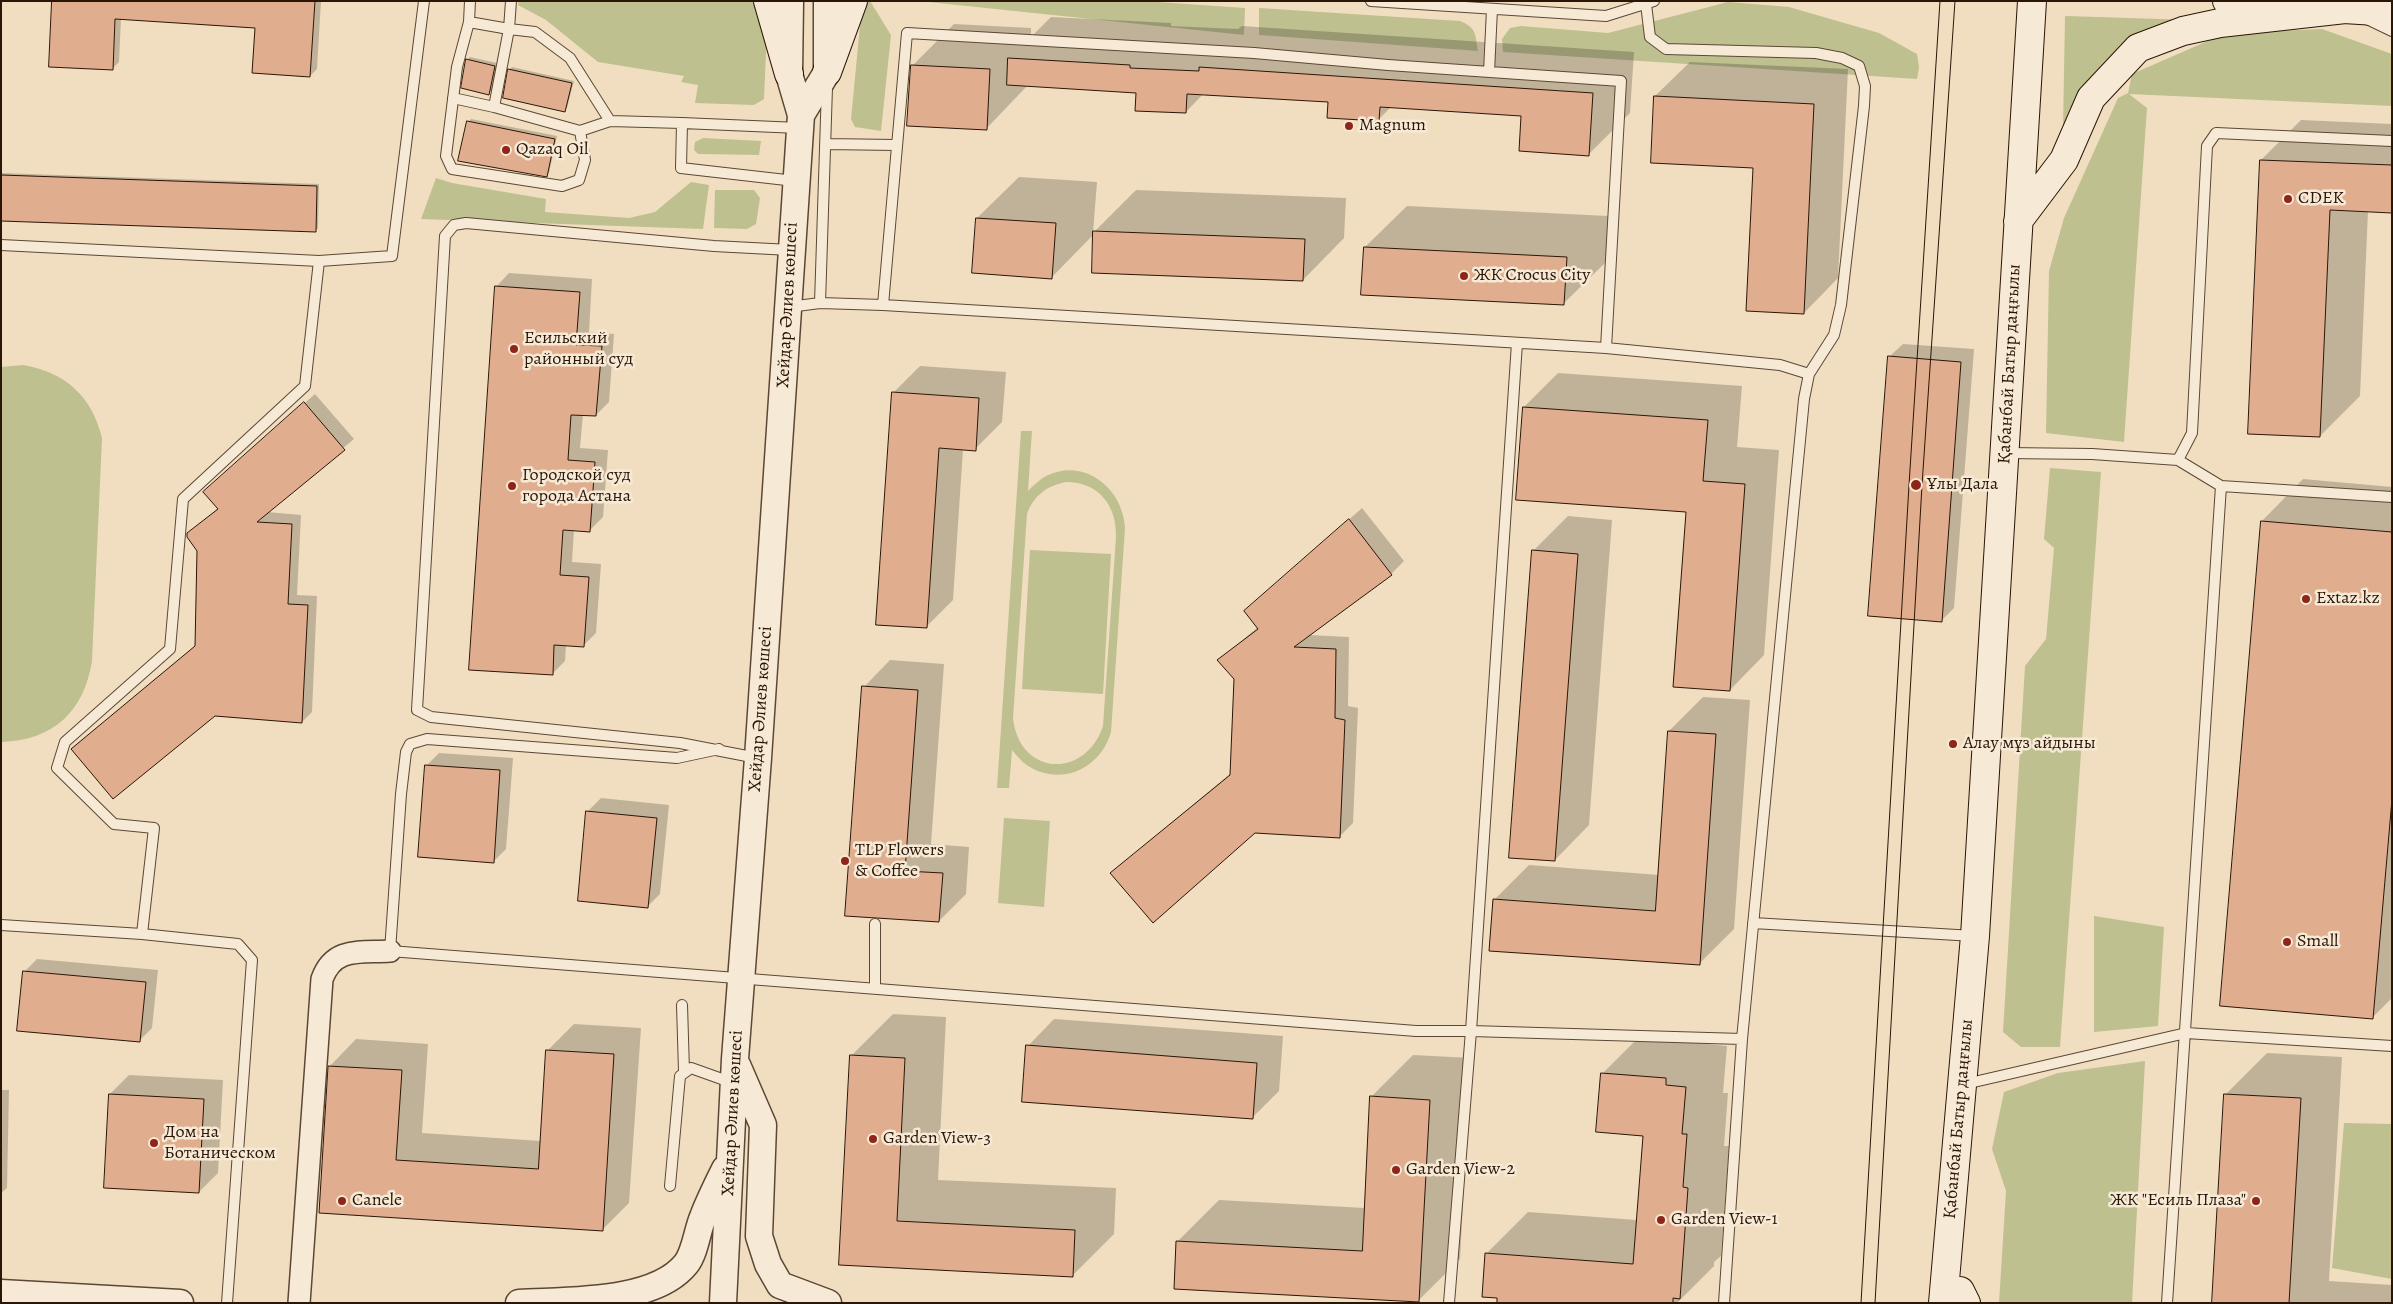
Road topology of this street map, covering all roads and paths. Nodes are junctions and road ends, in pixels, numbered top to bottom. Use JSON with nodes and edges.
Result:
{"nodes":[{"id":1,"x":424,"y":1,"type":"edge"},
{"id":2,"x":470,"y":1,"type":"edge"},
{"id":3,"x":511,"y":1,"type":"edge"},
{"id":4,"x":768,"y":1,"type":"edge"},
{"id":5,"x":790,"y":1,"type":"edge"},
{"id":6,"x":827,"y":1,"type":"edge"},
{"id":7,"x":853,"y":1,"type":"edge"},
{"id":8,"x":1371,"y":1,"type":"edge"},
{"id":9,"x":2032,"y":1,"type":"edge"},
{"id":10,"x":2227,"y":1,"type":"edge"},
{"id":11,"x":1650,"y":2,"type":"edge"},
{"id":12,"x":1492,"y":9,"type":"junction"},
{"id":13,"x":2345,"y":9,"type":"junction"},
{"id":14,"x":2392,"y":12,"type":"edge"},
{"id":15,"x":469,"y":22,"type":"junction"},
{"id":16,"x":509,"y":29,"type":"junction"},
{"id":17,"x":2392,"y":31,"type":"edge"},
{"id":18,"x":827,"y":72,"type":"junction"},
{"id":19,"x":1489,"y":72,"type":"junction"},
{"id":20,"x":790,"y":74,"type":"junction"},
{"id":21,"x":453,"y":98,"type":"junction"},
{"id":22,"x":494,"y":107,"type":"junction"},
{"id":23,"x":610,"y":121,"type":"junction"},
{"id":24,"x":800,"y":122,"type":"junction"},
{"id":25,"x":682,"y":123,"type":"junction"},
{"id":26,"x":580,"y":131,"type":"junction"},
{"id":27,"x":2392,"y":141,"type":"edge"},
{"id":28,"x":825,"y":144,"type":"junction"},
{"id":29,"x":896,"y":146,"type":"junction"},
{"id":30,"x":796,"y":181,"type":"junction"},
{"id":31,"x":2018,"y":221,"type":"junction"},
{"id":32,"x":1,"y":245,"type":"edge"},
{"id":33,"x":790,"y":250,"type":"junction"},
{"id":34,"x":319,"y":260,"type":"junction"},
{"id":35,"x":820,"y":303,"type":"junction"},
{"id":36,"x":883,"y":305,"type":"junction"},
{"id":37,"x":789,"y":307,"type":"junction"},
{"id":38,"x":1517,"y":343,"type":"junction"},
{"id":39,"x":1606,"y":348,"type":"junction"},
{"id":40,"x":1809,"y":374,"type":"junction"},
{"id":41,"x":2004,"y":454,"type":"junction"},
{"id":42,"x":2178,"y":460,"type":"junction"},
{"id":43,"x":2221,"y":486,"type":"junction"},
{"id":44,"x":2392,"y":497,"type":"edge"},
{"id":45,"x":719,"y":749,"type":"junction"},
{"id":46,"x":758,"y":758,"type":"junction"},
{"id":47,"x":875,"y":924,"type":"dead end"},
{"id":48,"x":1753,"y":924,"type":"junction"},
{"id":49,"x":1,"y":925,"type":"edge"},
{"id":50,"x":142,"y":934,"type":"junction"},
{"id":51,"x":1975,"y":936,"type":"junction"},
{"id":52,"x":390,"y":951,"type":"junction"},
{"id":53,"x":742,"y":979,"type":"junction"},
{"id":54,"x":875,"y":989,"type":"junction"},
{"id":55,"x":682,"y":1005,"type":"dead end"},
{"id":56,"x":1471,"y":1032,"type":"junction"},
{"id":57,"x":2186,"y":1033,"type":"junction"},
{"id":58,"x":1742,"y":1039,"type":"junction"},
{"id":59,"x":2392,"y":1046,"type":"edge"},
{"id":60,"x":684,"y":1071,"type":"junction"},
{"id":61,"x":734,"y":1071,"type":"junction"},
{"id":62,"x":1974,"y":1082,"type":"junction"},
{"id":63,"x":731,"y":1156,"type":"junction"},
{"id":64,"x":670,"y":1186,"type":"dead end"},
{"id":65,"x":1,"y":1292,"type":"edge"},
{"id":66,"x":39,"y":1299,"type":"edge"},
{"id":67,"x":1956,"y":1300,"type":"edge"},
{"id":68,"x":180,"y":1303,"type":"edge"},
{"id":69,"x":227,"y":1303,"type":"edge"},
{"id":70,"x":299,"y":1303,"type":"edge"},
{"id":71,"x":519,"y":1303,"type":"edge"},
{"id":72,"x":724,"y":1303,"type":"edge"},
{"id":73,"x":828,"y":1303,"type":"edge"},
{"id":74,"x":1449,"y":1303,"type":"edge"},
{"id":75,"x":1724,"y":1303,"type":"edge"},
{"id":76,"x":2167,"y":1303,"type":"edge"}],
"edges":[{"from":1,"to":34,"type":"lane"},
{"from":2,"to":15,"type":"lane"},
{"from":3,"to":16,"type":"lane"},
{"from":4,"to":20,"type":"main road"},
{"from":5,"to":20,"type":"street","name":"Хейдар Әлиев көшесі"},
{"from":6,"to":18,"type":"street"},
{"from":7,"to":18,"type":"main road"},
{"from":8,"to":12,"type":"lane"},
{"from":9,"to":31,"type":"main road","name":"Қабанбай Батыр даңғылы"},
{"from":10,"to":13,"type":"main road"},
{"from":11,"to":12,"type":"lane"},
{"from":11,"to":40,"type":"lane"},
{"from":12,"to":19,"type":"lane"},
{"from":13,"to":14,"type":"main road"},
{"from":13,"to":17,"type":"lane"},
{"from":13,"to":31,"type":"main road"},
{"from":15,"to":16,"type":"lane"},
{"from":15,"to":21,"type":"lane"},
{"from":16,"to":22,"type":"lane"},
{"from":16,"to":23,"type":"lane"},
{"from":18,"to":24,"type":"street","name":"Хейдар Әлиев көшесі"},
{"from":18,"to":28,"type":"lane"},
{"from":19,"to":29,"type":"lane"},
{"from":19,"to":39,"type":"lane"},
{"from":20,"to":24,"type":"street","name":"Хейдар Әлиев көшесі"},
{"from":21,"to":22,"type":"lane"},
{"from":21,"to":26,"type":"lane"},
{"from":22,"to":26,"type":"lane"},
{"from":23,"to":25,"type":"lane"},
{"from":23,"to":26,"type":"lane"},
{"from":24,"to":25,"type":"lane"},
{"from":24,"to":30,"type":"street","name":"Хейдар Әлиев көшесі"},
{"from":25,"to":30,"type":"lane"},
{"from":27,"to":42,"type":"lane"},
{"from":28,"to":29,"type":"lane"},
{"from":28,"to":35,"type":"lane"},
{"from":29,"to":36,"type":"lane"},
{"from":30,"to":33,"type":"street","name":"Хейдар Әлиев көшесі"},
{"from":31,"to":41,"type":"main road","name":"Қабанбай Батыр даңғылы"},
{"from":32,"to":34,"type":"lane"},
{"from":33,"to":37,"type":"street","name":"Хейдар Әлиев көшесі"},
{"from":33,"to":45,"type":"lane"},
{"from":34,"to":50,"type":"lane"},
{"from":35,"to":36,"type":"lane"},
{"from":35,"to":37,"type":"lane"},
{"from":36,"to":38,"type":"lane"},
{"from":37,"to":46,"type":"street","name":"Хейдар Әлиев көшесі"},
{"from":38,"to":39,"type":"lane"},
{"from":38,"to":56,"type":"lane"},
{"from":39,"to":40,"type":"lane"},
{"from":40,"to":48,"type":"lane"},
{"from":41,"to":42,"type":"lane"},
{"from":41,"to":51,"type":"main road","name":"Қабанбай Батыр даңғылы"},
{"from":42,"to":43,"type":"lane"},
{"from":43,"to":44,"type":"lane"},
{"from":43,"to":57,"type":"lane"},
{"from":45,"to":46,"type":"lane"},
{"from":45,"to":52,"type":"lane"},
{"from":46,"to":53,"type":"street","name":"Хейдар Әлиев көшесі"},
{"from":47,"to":54,"type":"lane"},
{"from":48,"to":51,"type":"lane"},
{"from":48,"to":58,"type":"lane"},
{"from":49,"to":50,"type":"lane"},
{"from":50,"to":69,"type":"lane"},
{"from":51,"to":62,"type":"main road","name":"Қабанбай Батыр даңғылы"},
{"from":51,"to":67,"type":"main road","name":"Қабанбай Батыр даңғылы"},
{"from":52,"to":53,"type":"lane"},
{"from":52,"to":70,"type":"street"},
{"from":53,"to":54,"type":"lane"},
{"from":53,"to":61,"type":"street","name":"Хейдар Әлиев көшесі"},
{"from":54,"to":56,"type":"lane"},
{"from":55,"to":60,"type":"lane"},
{"from":56,"to":58,"type":"lane"},
{"from":56,"to":74,"type":"lane"},
{"from":57,"to":59,"type":"lane"},
{"from":57,"to":62,"type":"lane"},
{"from":57,"to":76,"type":"lane"},
{"from":58,"to":75,"type":"lane"},
{"from":60,"to":61,"type":"lane"},
{"from":60,"to":64,"type":"lane"},
{"from":61,"to":63,"type":"street","name":"Хейдар Әлиев көшесі"},
{"from":61,"to":73,"type":"street"},
{"from":62,"to":67,"type":"main road","name":"Қабанбай Батыр даңғылы"},
{"from":63,"to":71,"type":"street"},
{"from":63,"to":72,"type":"street","name":"Хейдар Әлиев көшесі"},
{"from":65,"to":66,"type":"street"},
{"from":66,"to":68,"type":"street"}]}
